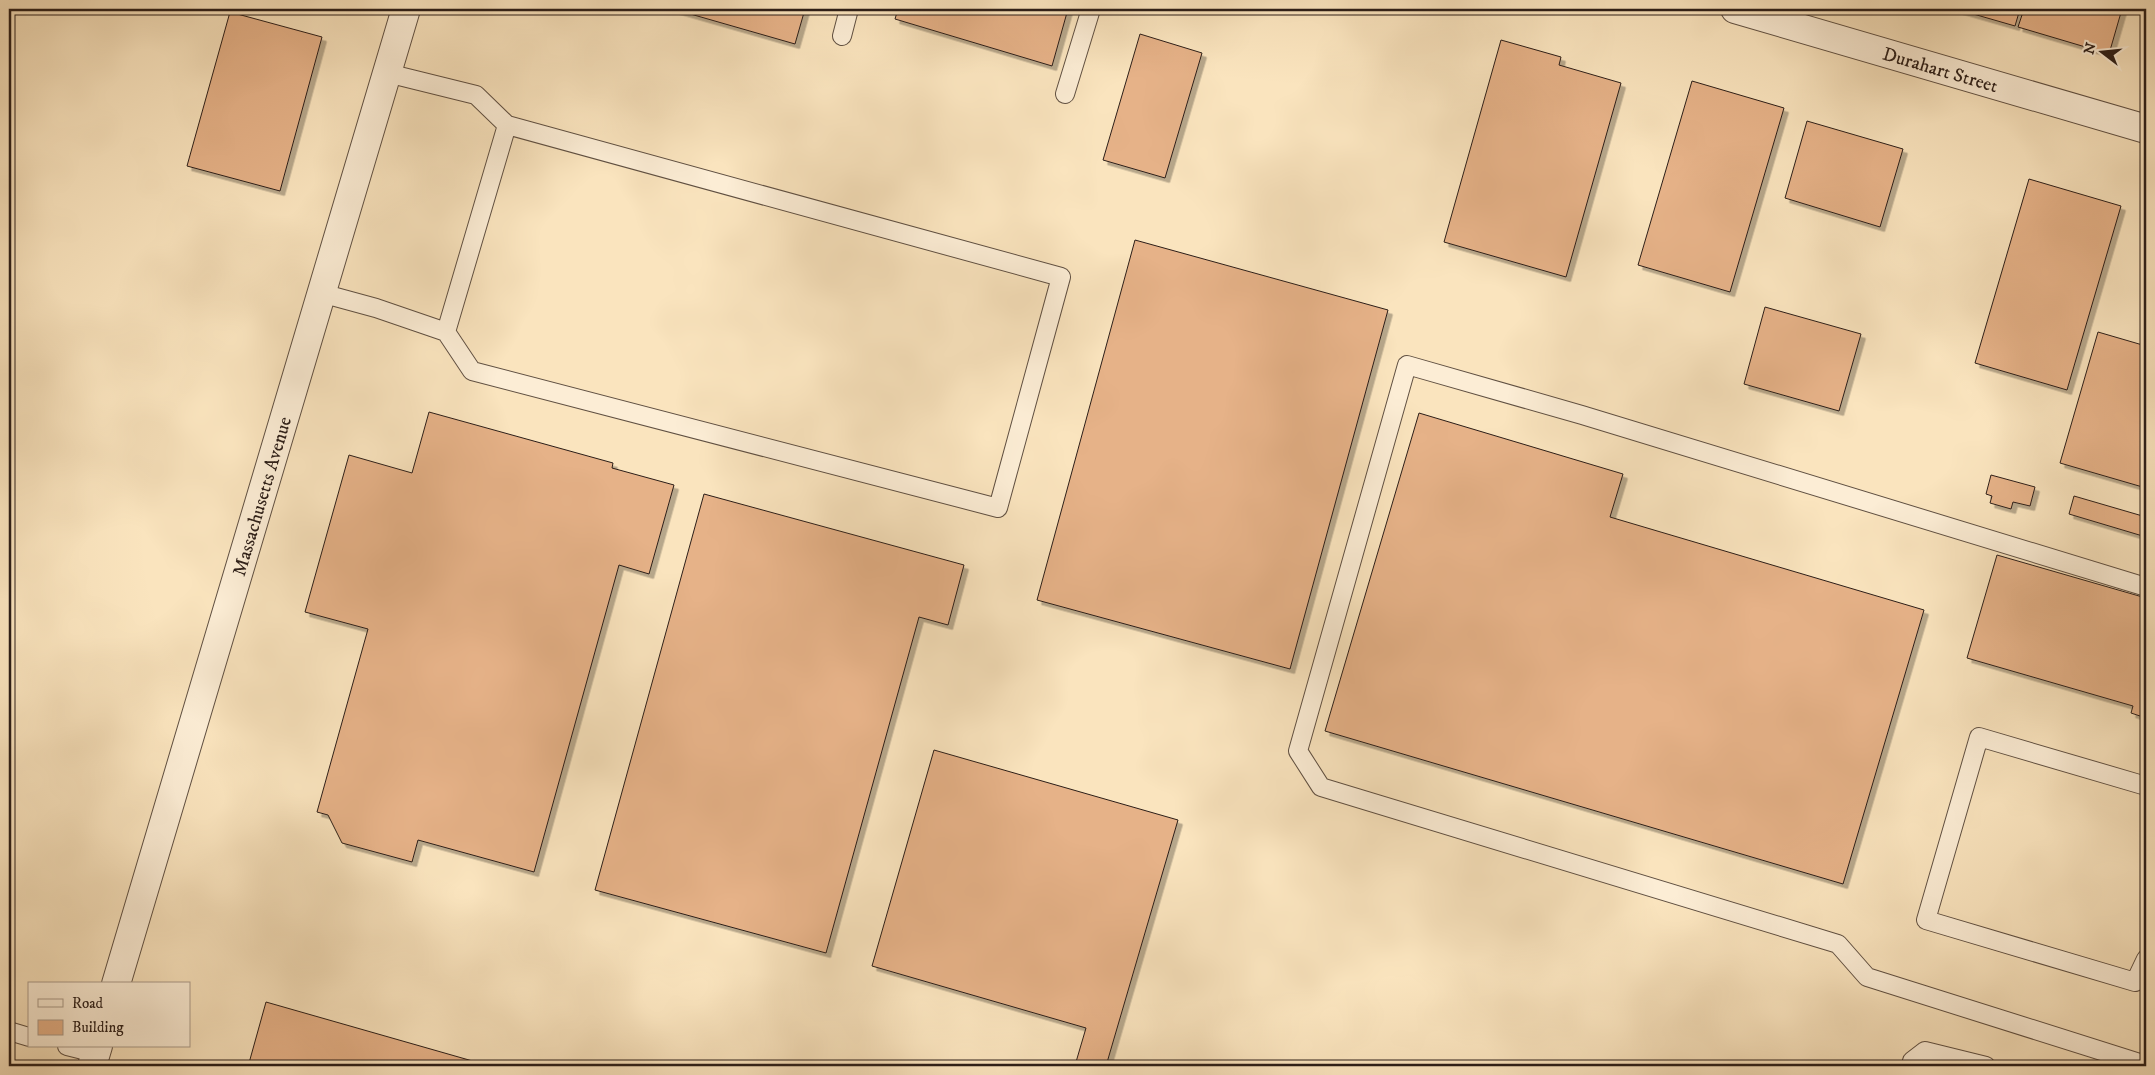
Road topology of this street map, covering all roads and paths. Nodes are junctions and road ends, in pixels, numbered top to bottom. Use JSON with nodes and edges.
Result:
{"nodes":[{"id":1,"x":406,"y":9,"type":"edge"},
{"id":2,"x":850,"y":9,"type":"edge"},
{"id":3,"x":1092,"y":9,"type":"edge"},
{"id":4,"x":1735,"y":9,"type":"edge"},
{"id":5,"x":842,"y":36,"type":"dead end"},
{"id":6,"x":387,"y":73,"type":"junction"},
{"id":7,"x":1065,"y":94,"type":"dead end"},
{"id":8,"x":507,"y":125,"type":"junction"},
{"id":9,"x":2146,"y":129,"type":"edge"},
{"id":10,"x":321,"y":293,"type":"junction"},
{"id":11,"x":446,"y":332,"type":"junction"},
{"id":12,"x":2146,"y":587,"type":"edge"},
{"id":13,"x":2146,"y":786,"type":"edge"},
{"id":14,"x":2146,"y":959,"type":"edge"},
{"id":15,"x":117,"y":982,"type":"edge"},
{"id":16,"x":9,"y":1032,"type":"edge"},
{"id":17,"x":28,"y":1036,"type":"edge"},
{"id":18,"x":73,"y":1048,"type":"edge"},
{"id":19,"x":95,"y":1055,"type":"edge"},
{"id":20,"x":2146,"y":1065,"type":"edge"},
{"id":21,"x":1911,"y":1066,"type":"edge"},
{"id":22,"x":1986,"y":1066,"type":"edge"}],
"edges":[{"from":1,"to":6,"type":"street","name":"Massachusetts Avenue"},
{"from":2,"to":5,"type":"lane"},
{"from":3,"to":7,"type":"lane"},
{"from":4,"to":9,"type":"street","name":"Durahart Street"},
{"from":6,"to":8,"type":"lane"},
{"from":6,"to":10,"type":"street","name":"Massachusetts Avenue"},
{"from":8,"to":11,"type":"lane"},
{"from":8,"to":11,"type":"lane"},
{"from":10,"to":11,"type":"lane"},
{"from":10,"to":15,"type":"street","name":"Massachusetts Avenue"},
{"from":12,"to":20,"type":"lane"},
{"from":13,"to":14,"type":"lane"},
{"from":16,"to":17,"type":"lane"},
{"from":18,"to":19,"type":"lane"},
{"from":21,"to":22,"type":"lane"}]}
